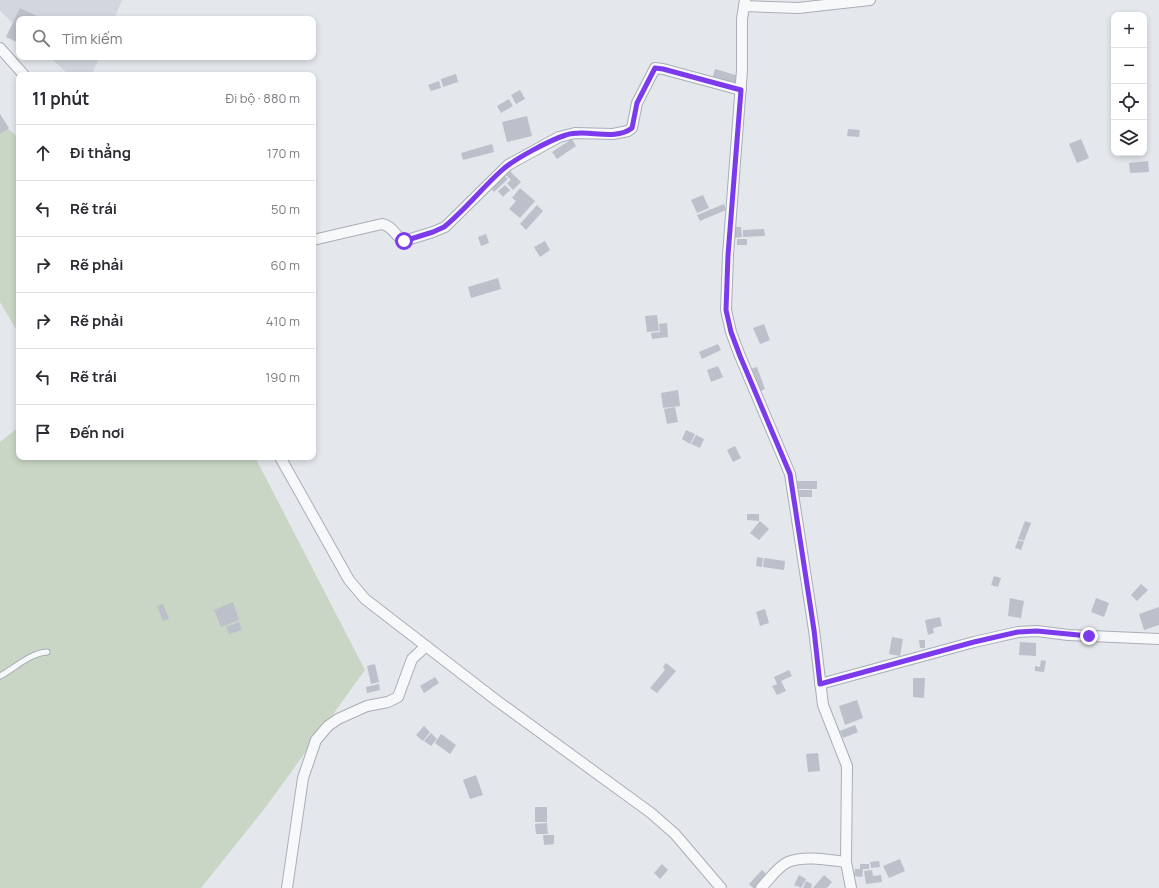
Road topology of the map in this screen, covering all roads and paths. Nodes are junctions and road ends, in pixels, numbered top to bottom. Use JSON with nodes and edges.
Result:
{"nodes":[{"id":1,"x":870,"y":0,"type":"edge"},
{"id":2,"x":745,"y":3,"type":"edge"},
{"id":3,"x":0,"y":48,"type":"edge"},
{"id":4,"x":21,"y":72,"type":"edge"},
{"id":5,"x":741,"y":90,"type":"junction"},
{"id":6,"x":316,"y":239,"type":"edge"},
{"id":7,"x":282,"y":460,"type":"edge"},
{"id":8,"x":1159,"y":639,"type":"edge"},
{"id":9,"x":426,"y":646,"type":"junction"},
{"id":10,"x":47,"y":652,"type":"dead end"},
{"id":11,"x":0,"y":676,"type":"edge"},
{"id":12,"x":820,"y":684,"type":"junction"},
{"id":13,"x":846,"y":862,"type":"junction"},
{"id":14,"x":287,"y":888,"type":"edge"},
{"id":15,"x":722,"y":888,"type":"edge"},
{"id":16,"x":761,"y":888,"type":"edge"},
{"id":17,"x":850,"y":888,"type":"edge"}],
"edges":[{"from":1,"to":2,"type":"street"},
{"from":2,"to":5,"type":"street"},
{"from":3,"to":4,"type":"street"},
{"from":5,"to":6,"type":"street"},
{"from":5,"to":12,"type":"street"},
{"from":7,"to":9,"type":"street"},
{"from":8,"to":12,"type":"street"},
{"from":9,"to":14,"type":"street"},
{"from":9,"to":15,"type":"street"},
{"from":10,"to":11,"type":"lane"},
{"from":12,"to":13,"type":"street"},
{"from":13,"to":16,"type":"street"},
{"from":13,"to":17,"type":"street"}]}
